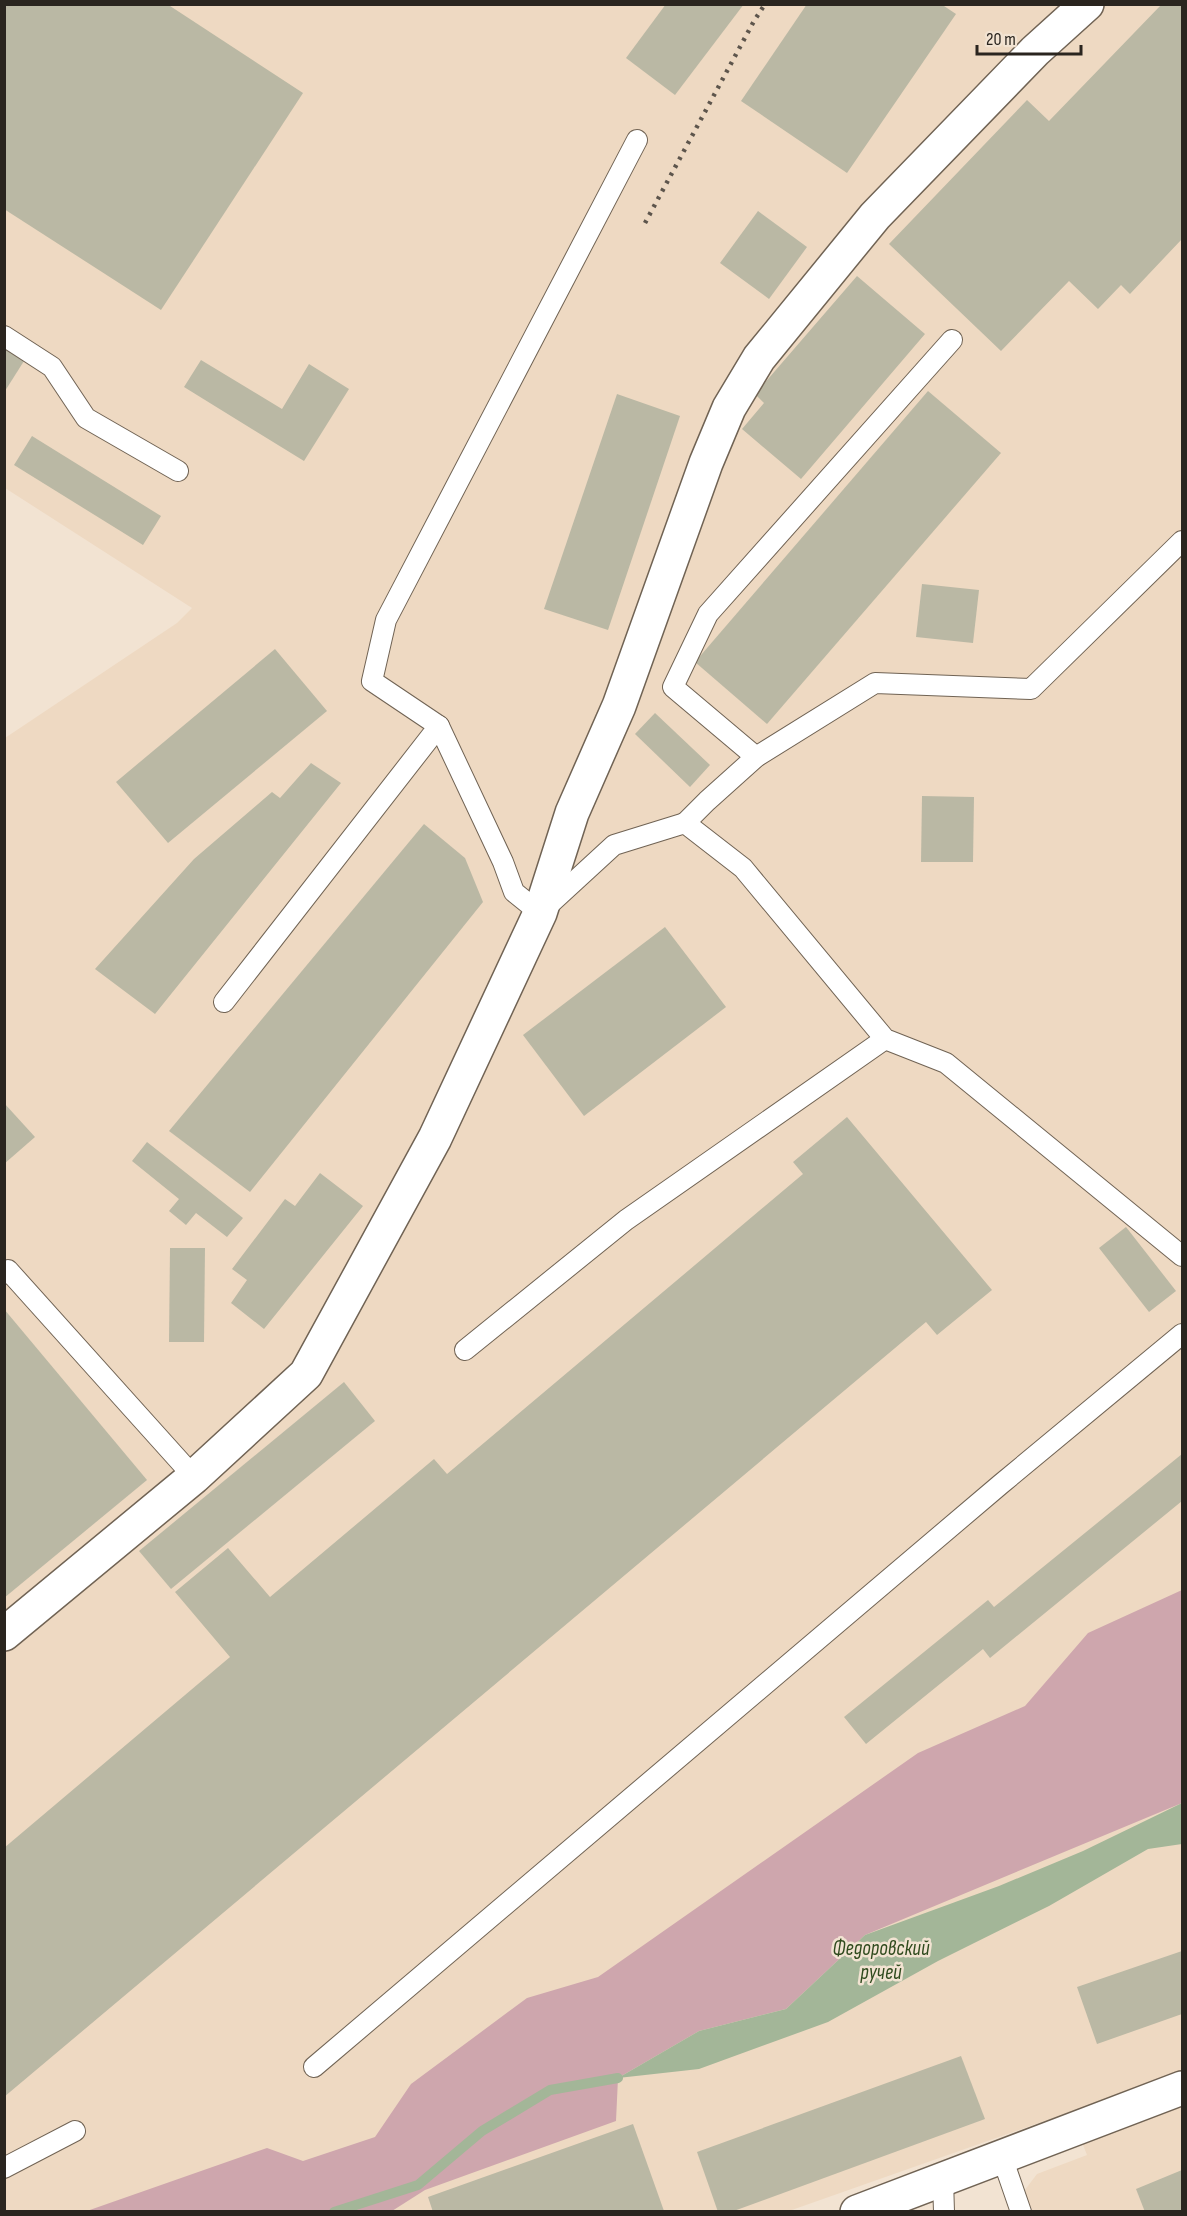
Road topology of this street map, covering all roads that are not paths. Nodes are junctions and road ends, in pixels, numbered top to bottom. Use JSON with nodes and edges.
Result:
{"nodes":[{"id":1,"x":1087,"y":4,"type":"edge"},
{"id":2,"x":637,"y":140,"type":"dead end"},
{"id":3,"x":4,"y":336,"type":"edge"},
{"id":4,"x":952,"y":340,"type":"dead end"},
{"id":5,"x":177,"y":471,"type":"dead end"},
{"id":6,"x":1182,"y":541,"type":"edge"},
{"id":7,"x":439,"y":726,"type":"junction"},
{"id":8,"x":756,"y":757,"type":"junction"},
{"id":9,"x":685,"y":823,"type":"junction"},
{"id":10,"x":540,"y":913,"type":"junction"},
{"id":11,"x":224,"y":1002,"type":"dead end"},
{"id":12,"x":885,"y":1039,"type":"junction"},
{"id":13,"x":1182,"y":1256,"type":"edge"},
{"id":14,"x":4,"y":1274,"type":"edge"},
{"id":15,"x":1182,"y":1334,"type":"edge"},
{"id":16,"x":465,"y":1350,"type":"dead end"},
{"id":17,"x":194,"y":1477,"type":"junction"},
{"id":18,"x":4,"y":1634,"type":"edge"},
{"id":19,"x":314,"y":2067,"type":"dead end"},
{"id":20,"x":1182,"y":2088,"type":"edge"},
{"id":21,"x":75,"y":2131,"type":"dead end"},
{"id":22,"x":1002,"y":2157,"type":"junction"},
{"id":23,"x":4,"y":2168,"type":"edge"},
{"id":24,"x":943,"y":2179,"type":"junction"},
{"id":25,"x":856,"y":2211,"type":"edge"},
{"id":26,"x":944,"y":2211,"type":"edge"},
{"id":27,"x":1021,"y":2211,"type":"edge"}],
"edges":[{"from":1,"to":10,"type":"street"},
{"from":2,"to":7,"type":"lane"},
{"from":3,"to":5,"type":"lane"},
{"from":4,"to":8,"type":"lane"},
{"from":6,"to":8,"type":"lane"},
{"from":7,"to":10,"type":"lane"},
{"from":7,"to":11,"type":"lane"},
{"from":8,"to":9,"type":"lane"},
{"from":9,"to":10,"type":"lane"},
{"from":9,"to":12,"type":"lane"},
{"from":10,"to":17,"type":"street"},
{"from":12,"to":13,"type":"lane"},
{"from":12,"to":16,"type":"lane"},
{"from":14,"to":17,"type":"lane"},
{"from":15,"to":19,"type":"lane"},
{"from":17,"to":18,"type":"street"},
{"from":20,"to":22,"type":"street"},
{"from":21,"to":23,"type":"lane"},
{"from":22,"to":24,"type":"street"},
{"from":22,"to":27,"type":"lane"},
{"from":24,"to":25,"type":"street"},
{"from":24,"to":26,"type":"lane"}]}
